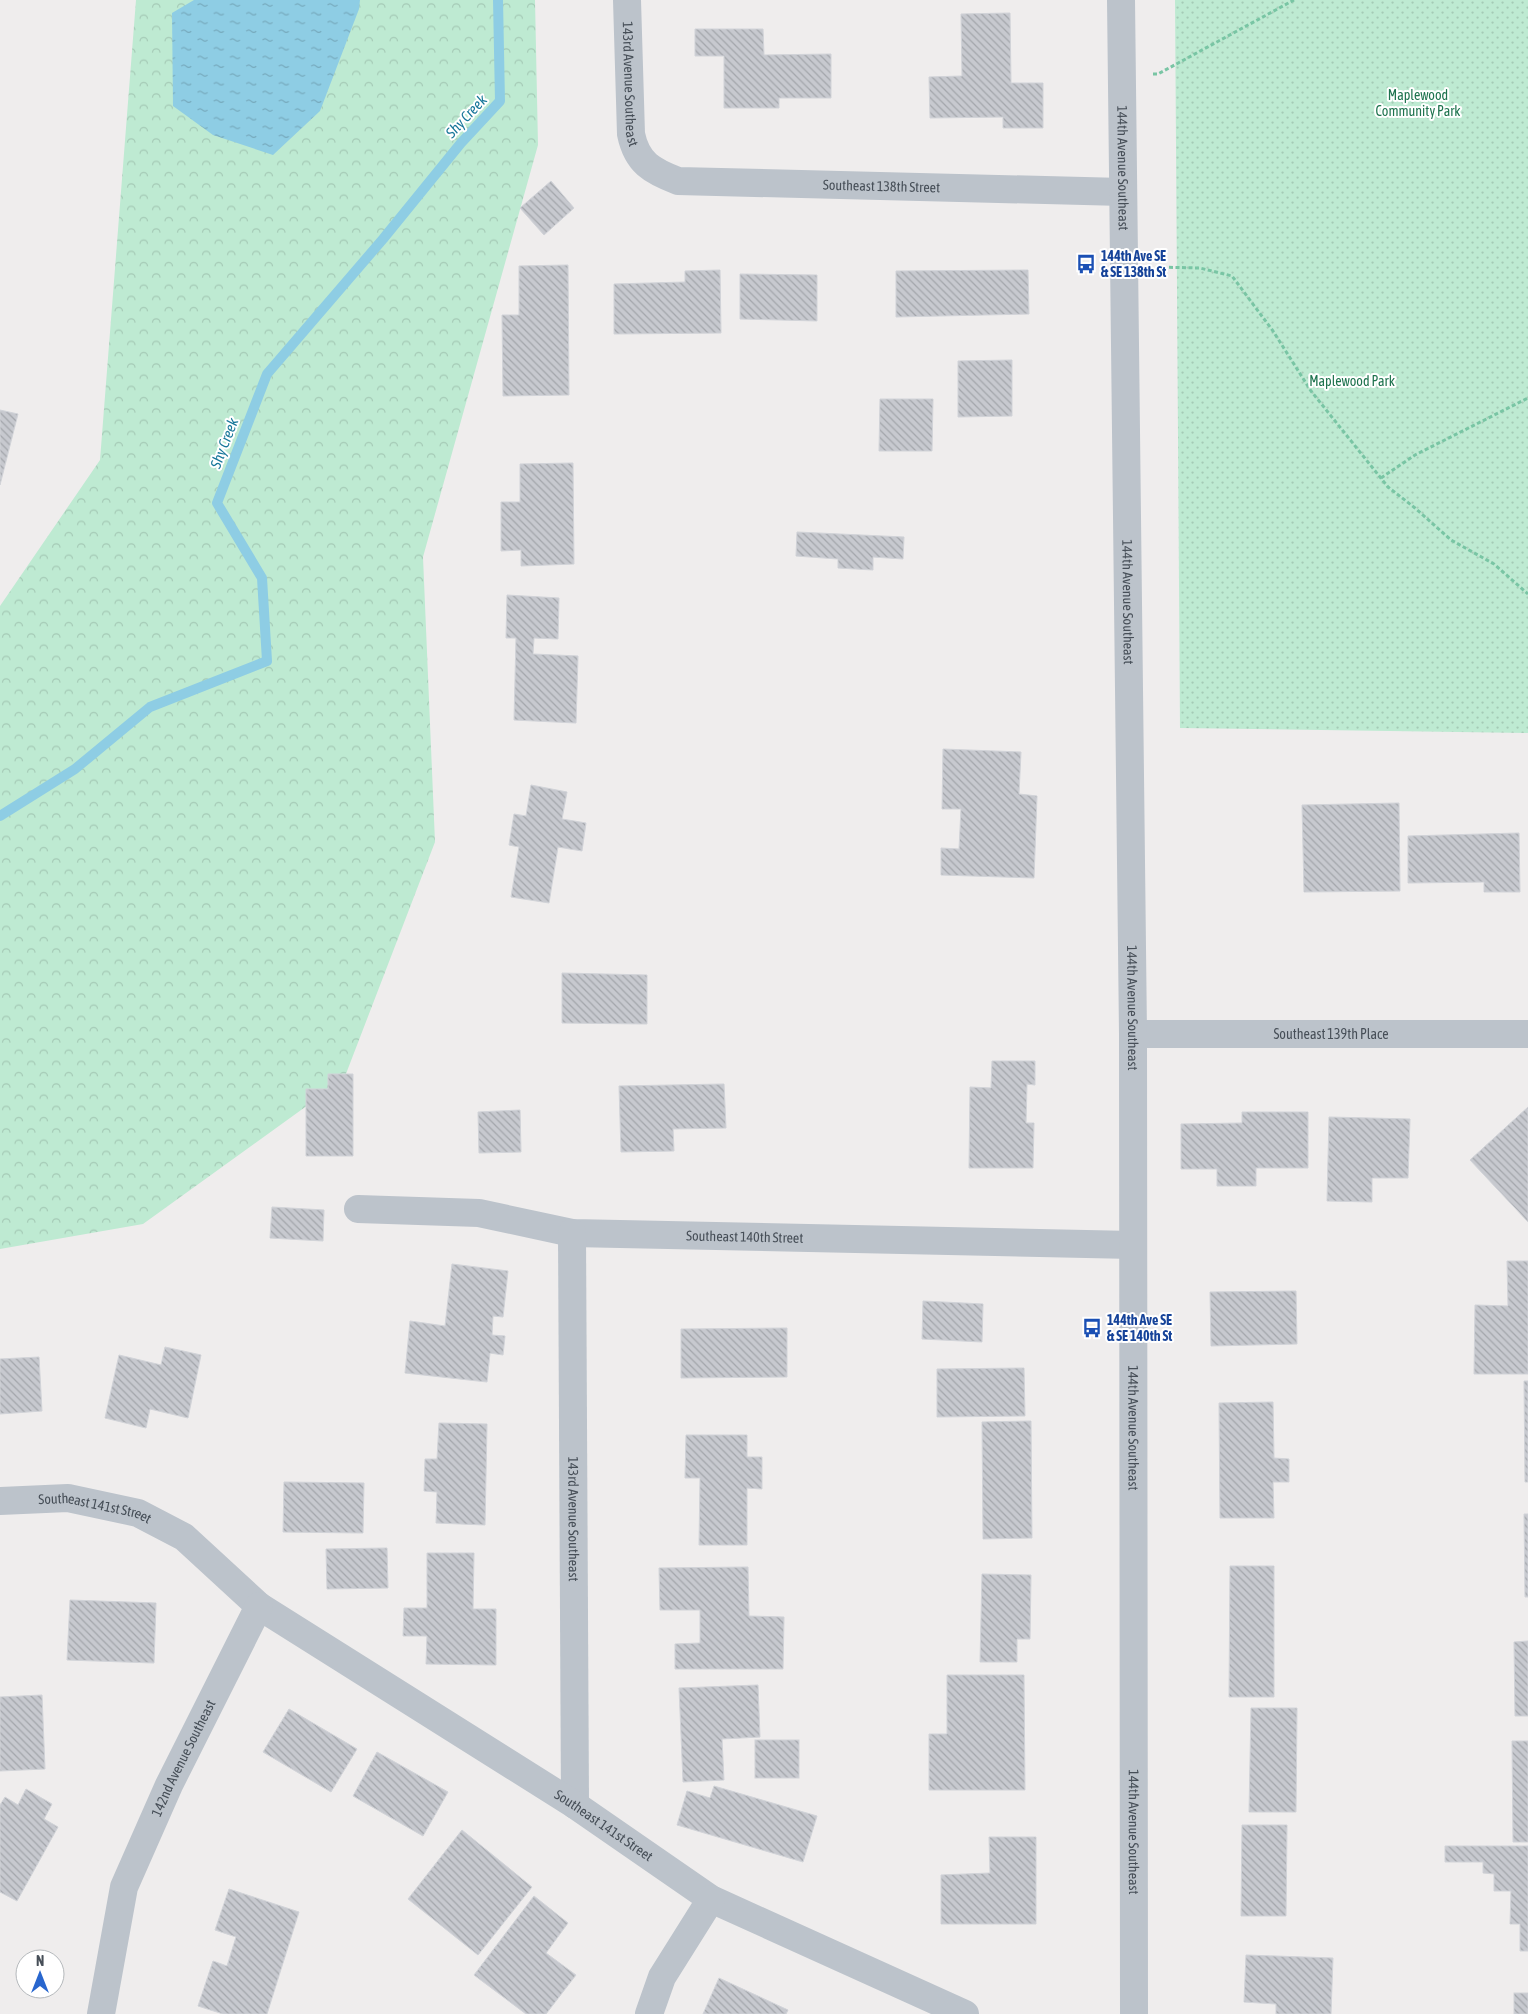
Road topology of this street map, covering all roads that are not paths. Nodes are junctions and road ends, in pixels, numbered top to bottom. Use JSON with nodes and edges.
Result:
{"nodes":[{"id":1,"x":628,"y":0,"type":"edge"},
{"id":2,"x":1121,"y":0,"type":"edge"},
{"id":3,"x":644,"y":164,"type":"joint"},
{"id":4,"x":1123,"y":192,"type":"junction"},
{"id":5,"x":1133,"y":1034,"type":"junction"},
{"id":6,"x":1528,"y":1034,"type":"edge"},
{"id":7,"x":358,"y":1209,"type":"dead end"},
{"id":8,"x":572,"y":1233,"type":"junction"},
{"id":9,"x":1133,"y":1245,"type":"junction"},
{"id":10,"x":0,"y":1502,"type":"edge"},
{"id":11,"x":259,"y":1606,"type":"junction"},
{"id":12,"x":575,"y":1804,"type":"junction"},
{"id":13,"x":711,"y":1899,"type":"junction"},
{"id":14,"x":101,"y":2014,"type":"edge"},
{"id":15,"x":650,"y":2014,"type":"edge"},
{"id":16,"x":965,"y":2014,"type":"edge"},
{"id":17,"x":1134,"y":2014,"type":"edge"}],
"edges":[{"from":1,"to":3,"type":"street","name":"143rd Avenue Southeast"},
{"from":2,"to":4,"type":"street","name":"144th Avenue Southeast"},
{"from":3,"to":4,"type":"street","name":"Southeast 138th Street"},
{"from":4,"to":5,"type":"street","name":"144th Avenue Southeast"},
{"from":5,"to":6,"type":"street","name":"Southeast 139th Place"},
{"from":5,"to":9,"type":"street","name":"144th Avenue Southeast"},
{"from":7,"to":8,"type":"street","name":"Southeast 140th Street"},
{"from":8,"to":9,"type":"street","name":"Southeast 140th Street"},
{"from":8,"to":12,"type":"street","name":"143rd Avenue Southeast"},
{"from":9,"to":17,"type":"street","name":"144th Avenue Southeast"},
{"from":10,"to":11,"type":"street","name":"Southeast 141st Street"},
{"from":11,"to":12,"type":"street","name":"Southeast 141st Street"},
{"from":11,"to":14,"type":"street","name":"142nd Avenue Southeast"},
{"from":12,"to":13,"type":"street","name":"Southeast 141st Street"},
{"from":13,"to":15,"type":"street"},
{"from":13,"to":16,"type":"street","name":"Southeast 141st Street"}]}
